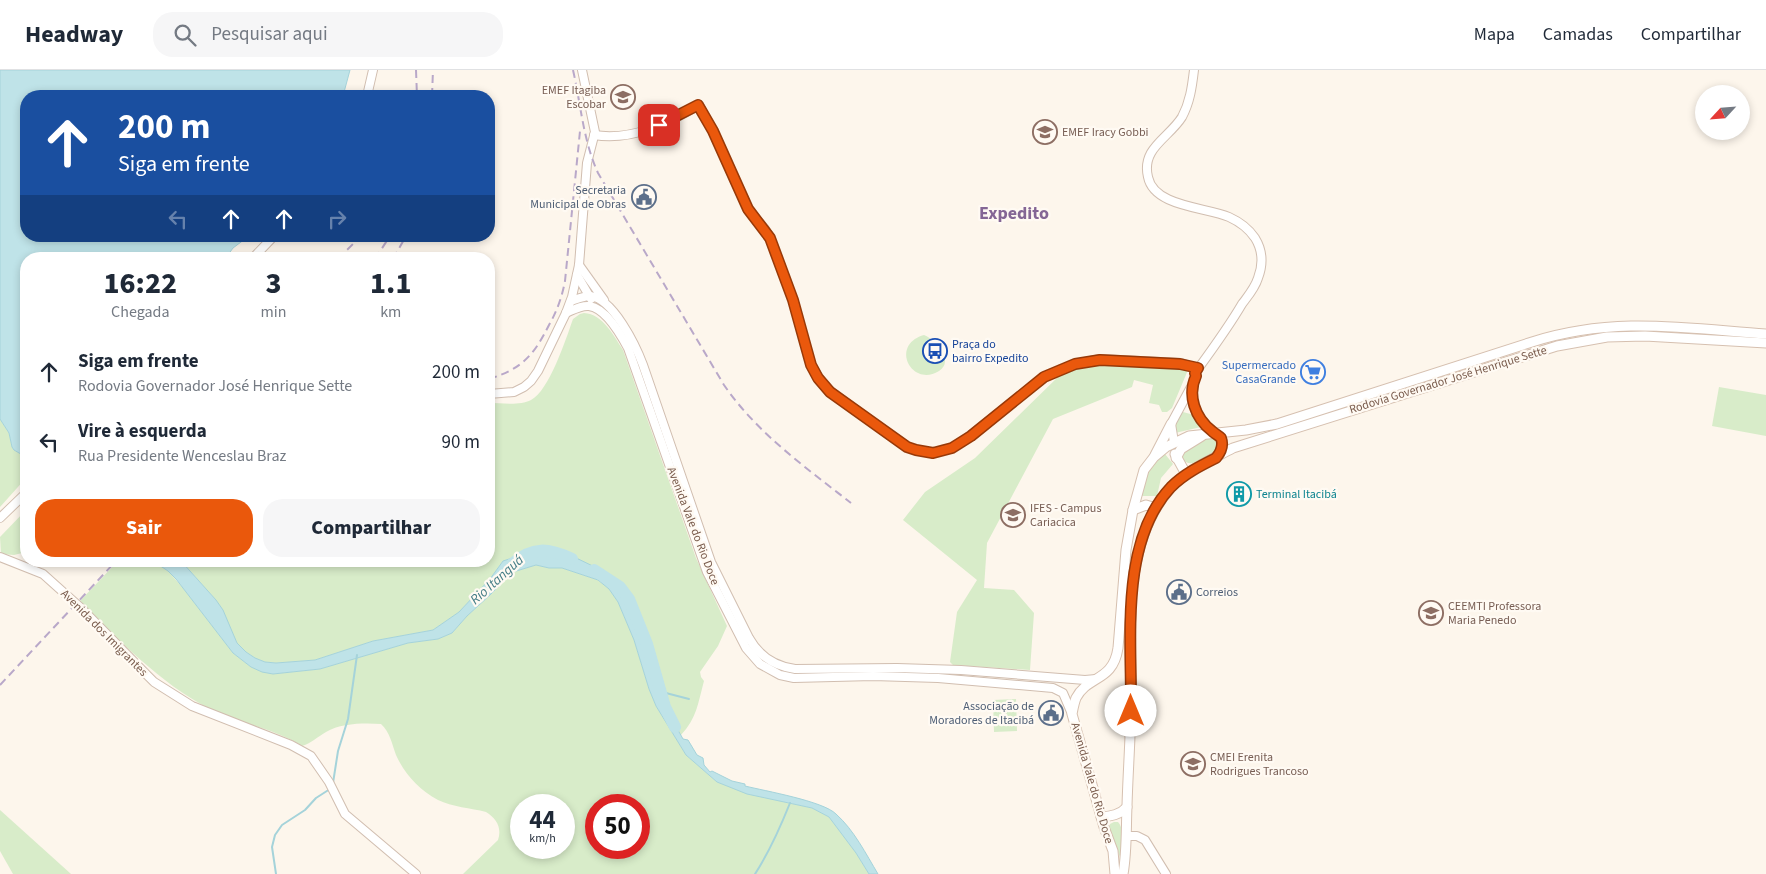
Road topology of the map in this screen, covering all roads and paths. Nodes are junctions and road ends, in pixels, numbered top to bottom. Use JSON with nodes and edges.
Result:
{"nodes":[{"id":1,"x":373,"y":70,"type":"edge"},
{"id":2,"x":582,"y":70,"type":"edge"},
{"id":3,"x":1194,"y":70,"type":"edge"},
{"id":4,"x":368,"y":90,"type":"edge"},
{"id":5,"x":594,"y":135,"type":"junction"},
{"id":6,"x":268,"y":242,"type":"edge"},
{"id":7,"x":259,"y":252,"type":"edge"},
{"id":8,"x":579,"y":265,"type":"junction"},
{"id":9,"x":577,"y":275,"type":"junction"},
{"id":10,"x":590,"y":296,"type":"junction"},
{"id":11,"x":571,"y":301,"type":"junction"},
{"id":12,"x":596,"y":308,"type":"junction"},
{"id":13,"x":610,"y":308,"type":"junction"},
{"id":14,"x":566,"y":313,"type":"junction"},
{"id":15,"x":1766,"y":334,"type":"edge"},
{"id":16,"x":1766,"y":344,"type":"edge"},
{"id":17,"x":1197,"y":372,"type":"junction"},
{"id":18,"x":495,"y":394,"type":"edge"},
{"id":19,"x":1196,"y":411,"type":"junction"},
{"id":20,"x":1177,"y":414,"type":"junction"},
{"id":21,"x":1171,"y":424,"type":"junction"},
{"id":22,"x":1209,"y":433,"type":"junction"},
{"id":23,"x":1174,"y":442,"type":"junction"},
{"id":24,"x":1154,"y":457,"type":"junction"},
{"id":25,"x":1176,"y":458,"type":"junction"},
{"id":26,"x":1216,"y":458,"type":"junction"},
{"id":27,"x":1186,"y":474,"type":"junction"},
{"id":28,"x":20,"y":499,"type":"edge"},
{"id":29,"x":1156,"y":508,"type":"junction"},
{"id":30,"x":1133,"y":510,"type":"junction"},
{"id":31,"x":0,"y":518,"type":"edge"},
{"id":32,"x":0,"y":557,"type":"edge"},
{"id":33,"x":0,"y":563,"type":"edge"},
{"id":34,"x":13,"y":563,"type":"junction"},
{"id":35,"x":20,"y":566,"type":"edge"},
{"id":36,"x":24,"y":567,"type":"edge"},
{"id":37,"x":1100,"y":678,"type":"junction"},
{"id":38,"x":1072,"y":714,"type":"junction"},
{"id":39,"x":1127,"y":807,"type":"junction"},
{"id":40,"x":1102,"y":821,"type":"junction"},
{"id":41,"x":1126,"y":831,"type":"junction"},
{"id":42,"x":416,"y":874,"type":"edge"},
{"id":43,"x":1115,"y":874,"type":"edge"},
{"id":44,"x":1123,"y":874,"type":"edge"},
{"id":45,"x":1166,"y":874,"type":"edge"}],
"edges":[{"from":1,"to":4,"type":"street"},
{"from":2,"to":5,"type":"street"},
{"from":3,"to":17,"type":"street"},
{"from":5,"to":8,"type":"street"},
{"from":5,"to":17,"type":"street"},
{"from":6,"to":7,"type":"street"},
{"from":8,"to":9,"type":"street"},
{"from":8,"to":13,"type":"street"},
{"from":9,"to":10,"type":"street","name":"Avenida Vale do Rio Doce"},
{"from":9,"to":11,"type":"street"},
{"from":10,"to":11,"type":"street"},
{"from":10,"to":12,"type":"street","name":"Avenida Vale do Rio Doce"},
{"from":10,"to":13,"type":"street","name":"Avenida Vale do Rio Doce"},
{"from":11,"to":14,"type":"street"},
{"from":12,"to":14,"type":"street"},
{"from":12,"to":38,"type":"street","name":"Avenida Vale do Rio Doce"},
{"from":13,"to":37,"type":"street","name":"Avenida Vale do Rio Doce"},
{"from":14,"to":18,"type":"street"},
{"from":15,"to":22,"type":"main road","name":"Rodovia Governador José Henrique Sette"},
{"from":16,"to":26,"type":"main road","name":"Rodovia Governador José Henrique Sette"},
{"from":17,"to":19,"type":"street"},
{"from":17,"to":20,"type":"street"},
{"from":19,"to":20,"type":"street"},
{"from":19,"to":22,"type":"street"},
{"from":20,"to":21,"type":"street"},
{"from":21,"to":23,"type":"street"},
{"from":21,"to":24,"type":"main road"},
{"from":22,"to":23,"type":"main road","name":"Rodovia Governador José Henrique Sette"},
{"from":22,"to":25,"type":"main road"},
{"from":22,"to":26,"type":"main road"},
{"from":23,"to":24,"type":"main road","name":"Rodovia Governador José Henrique Sette"},
{"from":23,"to":25,"type":"main road"},
{"from":24,"to":30,"type":"main road"},
{"from":25,"to":27,"type":"main road"},
{"from":26,"to":27,"type":"main road","name":"Rodovia Governador José Henrique Sette"},
{"from":27,"to":29,"type":"main road","name":"Rodovia Governador José Henrique Sette"},
{"from":28,"to":31,"type":"street"},
{"from":29,"to":30,"type":"main road"},
{"from":29,"to":39,"type":"main road","name":"Rodovia Governador José Henrique Sette"},
{"from":30,"to":37,"type":"main road"},
{"from":32,"to":34,"type":"street","name":"Avenida dos Imigrantes"},
{"from":33,"to":34,"type":"street","name":"Avenida dos Imigrantes"},
{"from":34,"to":35,"type":"street","name":"Avenida dos Imigrantes"},
{"from":36,"to":42,"type":"street","name":"Avenida dos Imigrantes"},
{"from":37,"to":38,"type":"main road","name":"Avenida Vale do Rio Doce"},
{"from":38,"to":40,"type":"main road","name":"Avenida Vale do Rio Doce"},
{"from":39,"to":40,"type":"main road"},
{"from":39,"to":41,"type":"main road","name":"Rodovia Governador José Henrique Sette"},
{"from":40,"to":41,"type":"main road"},
{"from":40,"to":43,"type":"main road","name":"Avenida Vale do Rio Doce"},
{"from":41,"to":44,"type":"main road","name":"Rodovia Governador José Henrique Sette"},
{"from":41,"to":45,"type":"street"}]}
